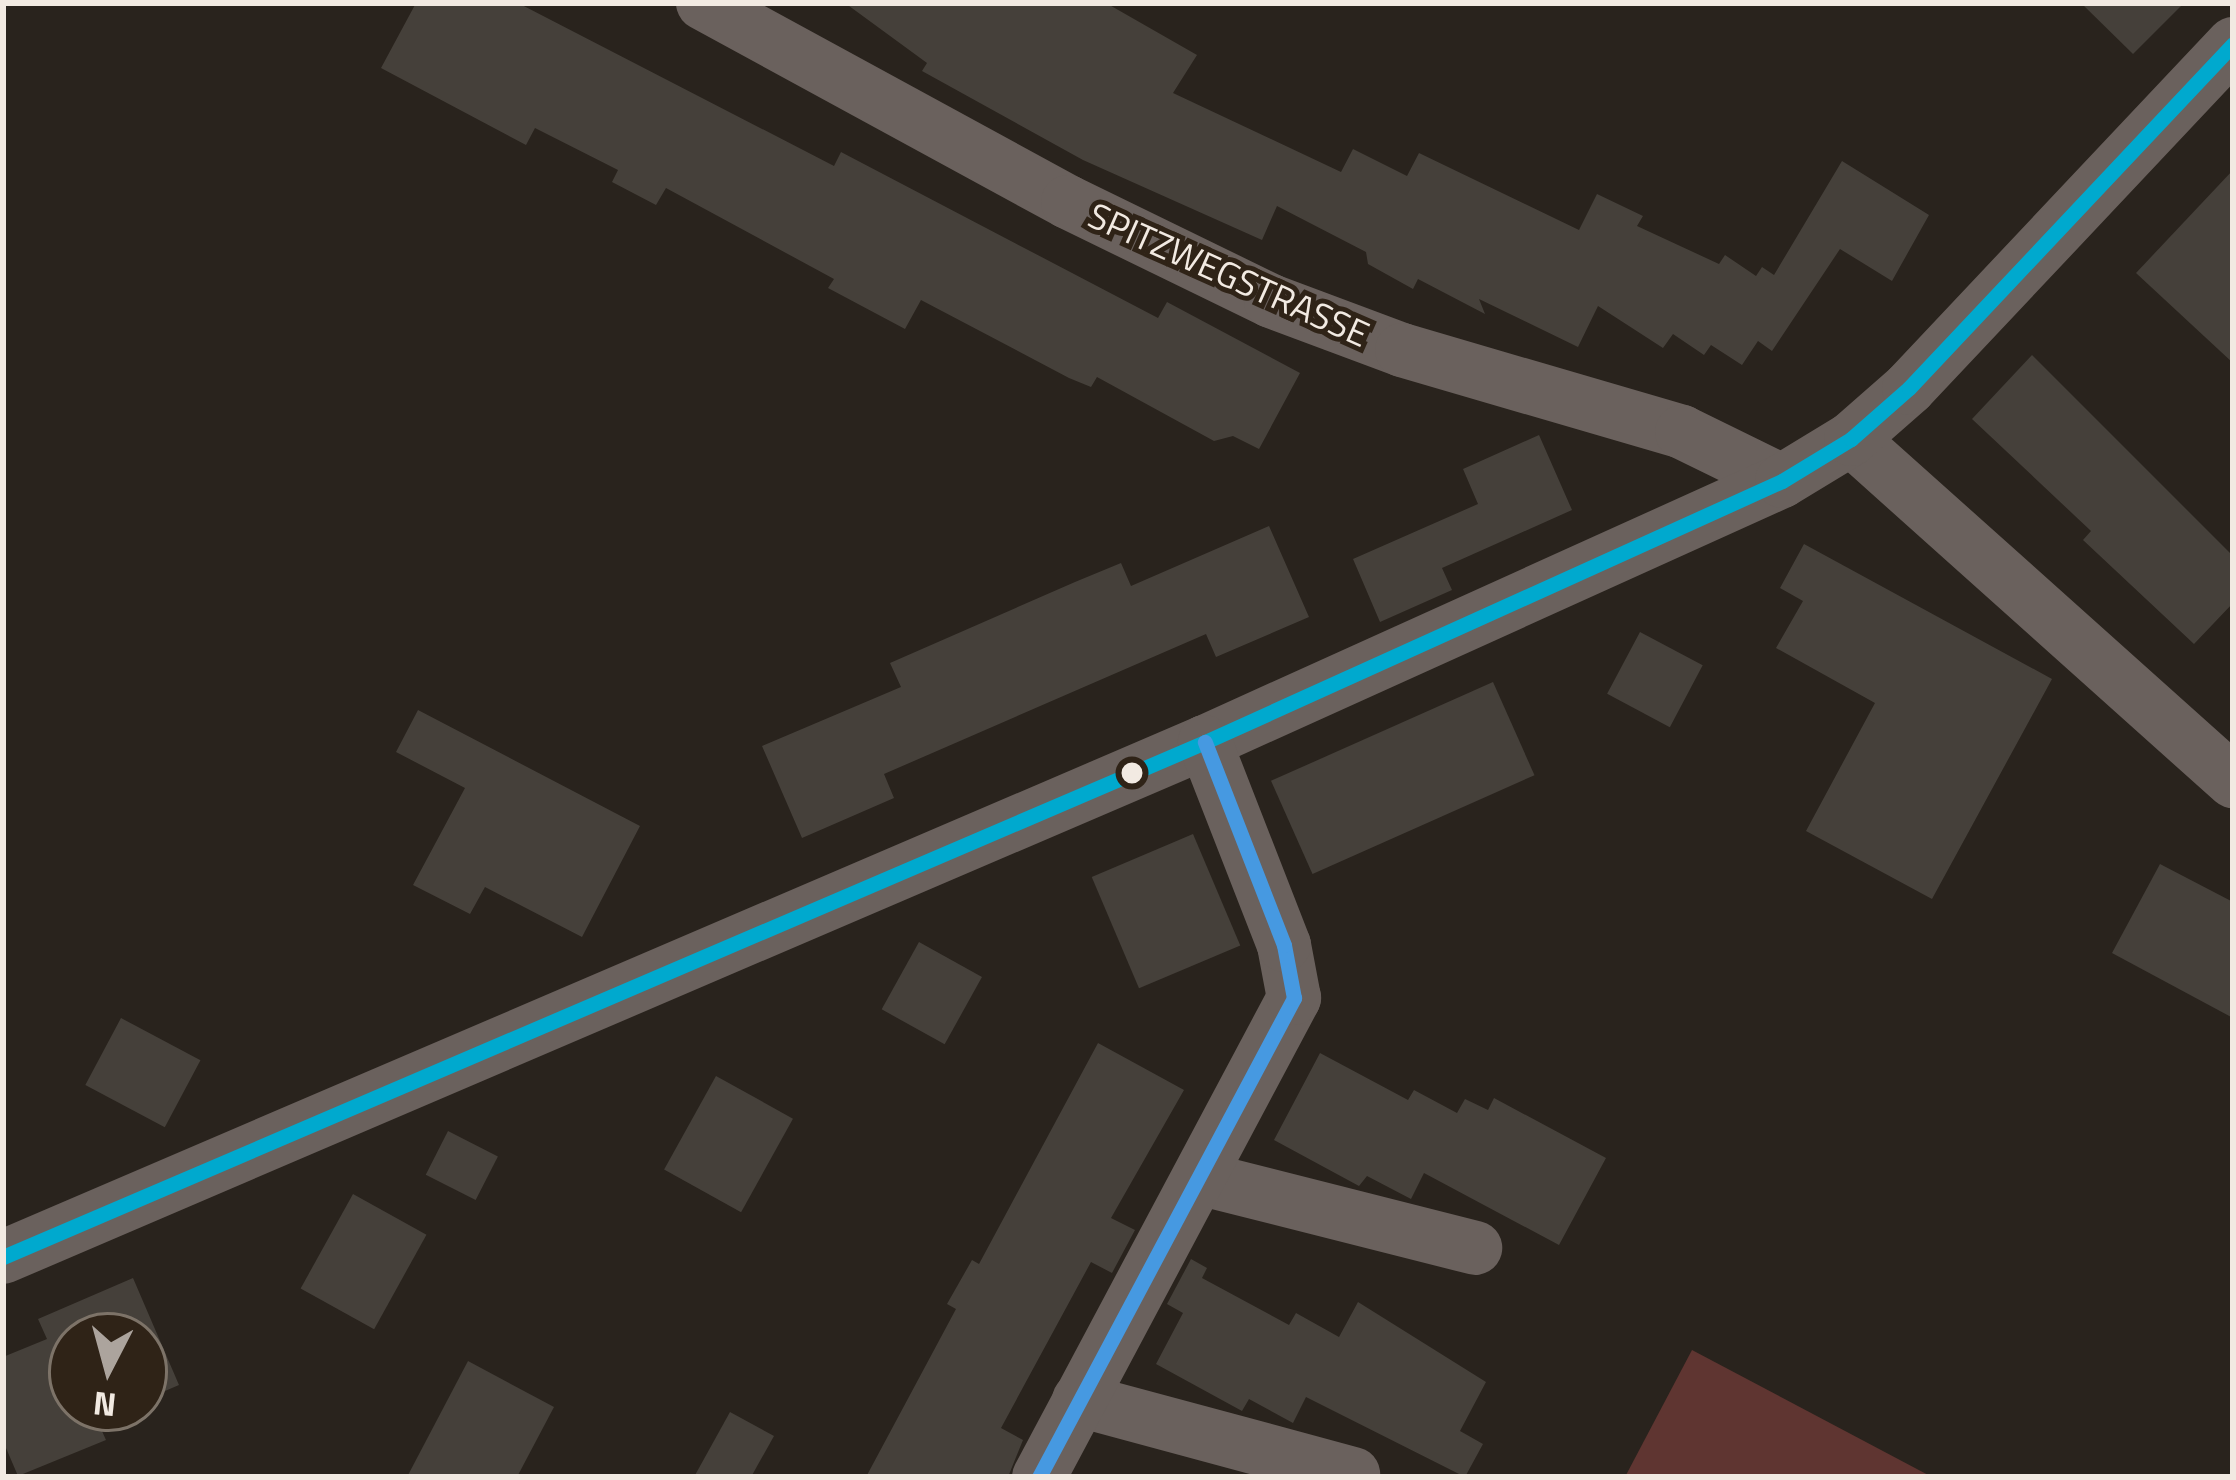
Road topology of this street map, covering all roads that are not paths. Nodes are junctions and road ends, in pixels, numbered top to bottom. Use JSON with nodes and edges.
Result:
{"nodes":[{"id":1,"x":703,"y":3,"type":"edge"},
{"id":2,"x":2233,"y":44,"type":"edge"},
{"id":3,"x":1851,"y":439,"type":"junction"},
{"id":4,"x":1782,"y":481,"type":"junction"},
{"id":5,"x":1205,"y":742,"type":"junction"},
{"id":6,"x":2233,"y":781,"type":"edge"},
{"id":7,"x":1199,"y":1178,"type":"junction"},
{"id":8,"x":1475,"y":1248,"type":"dead end"},
{"id":9,"x":3,"y":1257,"type":"edge"},
{"id":10,"x":1078,"y":1400,"type":"junction"},
{"id":11,"x":1353,"y":1474,"type":"edge"},
{"id":12,"x":1039,"y":1477,"type":"edge"}],
"edges":[{"from":1,"to":4,"type":"street","name":"SPITZWEGSTRASSE"},
{"from":2,"to":3,"type":"street"},
{"from":3,"to":4,"type":"street"},
{"from":3,"to":6,"type":"street"},
{"from":4,"to":5,"type":"street"},
{"from":5,"to":7,"type":"street"},
{"from":5,"to":9,"type":"street"},
{"from":7,"to":8,"type":"street"},
{"from":7,"to":10,"type":"street"},
{"from":10,"to":11,"type":"street"},
{"from":10,"to":12,"type":"street"}]}
